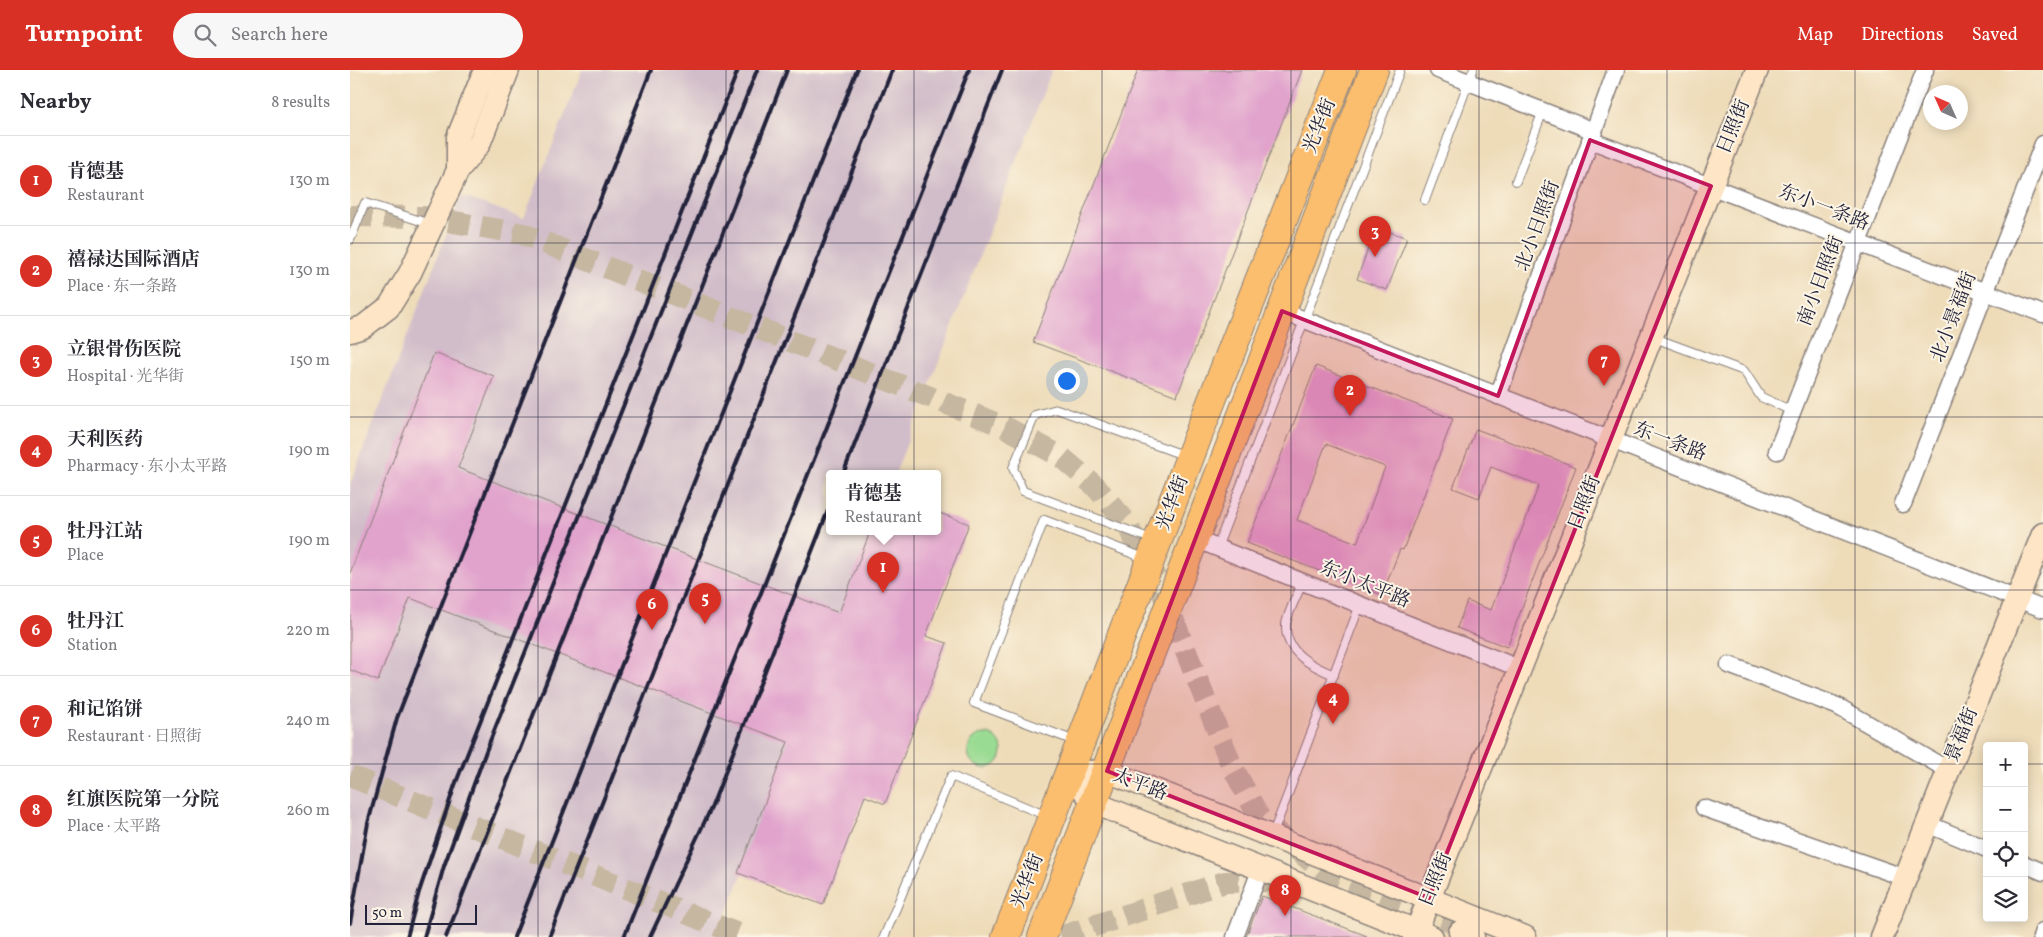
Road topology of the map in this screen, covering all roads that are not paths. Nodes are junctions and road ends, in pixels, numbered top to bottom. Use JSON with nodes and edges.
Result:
{"nodes":[{"id":1,"x":485,"y":70,"type":"edge"},
{"id":2,"x":508,"y":70,"type":"edge"},
{"id":3,"x":1342,"y":70,"type":"edge"},
{"id":4,"x":1374,"y":70,"type":"edge"},
{"id":5,"x":1400,"y":70,"type":"edge"},
{"id":6,"x":1438,"y":70,"type":"edge"},
{"id":7,"x":1616,"y":70,"type":"edge"},
{"id":8,"x":1757,"y":70,"type":"edge"},
{"id":9,"x":1925,"y":70,"type":"edge"},
{"id":10,"x":1471,"y":76,"type":"edge"},
{"id":11,"x":1543,"y":111,"type":"junction"},
{"id":12,"x":1592,"y":135,"type":"junction"},
{"id":13,"x":2043,"y":144,"type":"edge"},
{"id":14,"x":458,"y":170,"type":"junction"},
{"id":15,"x":1516,"y":181,"type":"dead end"},
{"id":16,"x":1711,"y":186,"type":"junction"},
{"id":17,"x":1425,"y":200,"type":"dead end"},
{"id":18,"x":433,"y":225,"type":"junction"},
{"id":19,"x":350,"y":240,"type":"edge"},
{"id":20,"x":1858,"y":243,"type":"junction"},
{"id":21,"x":1986,"y":292,"type":"junction"},
{"id":22,"x":2043,"y":314,"type":"edge"},
{"id":23,"x":1293,"y":316,"type":"junction"},
{"id":24,"x":350,"y":331,"type":"edge"},
{"id":25,"x":1652,"y":336,"type":"junction"},
{"id":26,"x":1498,"y":396,"type":"junction"},
{"id":27,"x":1792,"y":411,"type":"junction"},
{"id":28,"x":1610,"y":440,"type":"junction"},
{"id":29,"x":1777,"y":451,"type":"dead end"},
{"id":30,"x":1190,"y":457,"type":"junction"},
{"id":31,"x":1903,"y":504,"type":"dead end"},
{"id":32,"x":2043,"y":534,"type":"edge"},
{"id":33,"x":1206,"y":543,"type":"junction"},
{"id":34,"x":1154,"y":551,"type":"junction"},
{"id":35,"x":1303,"y":582,"type":"junction"},
{"id":36,"x":2018,"y":599,"type":"junction"},
{"id":37,"x":1360,"y":605,"type":"junction"},
{"id":38,"x":2043,"y":609,"type":"edge"},
{"id":39,"x":1728,"y":665,"type":"dead end"},
{"id":40,"x":1521,"y":669,"type":"junction"},
{"id":41,"x":1334,"y":675,"type":"junction"},
{"id":42,"x":1082,"y":743,"type":"junction"},
{"id":43,"x":1948,"y":770,"type":"junction"},
{"id":44,"x":1107,"y":771,"type":"junction"},
{"id":45,"x":1070,"y":773,"type":"junction"},
{"id":46,"x":1094,"y":803,"type":"junction"},
{"id":47,"x":1704,"y":808,"type":"dead end"},
{"id":48,"x":1052,"y":818,"type":"junction"},
{"id":49,"x":1927,"y":824,"type":"junction"},
{"id":50,"x":1272,"y":837,"type":"junction"},
{"id":51,"x":1983,"y":847,"type":"edge"},
{"id":52,"x":2028,"y":866,"type":"edge"},
{"id":53,"x":1261,"y":868,"type":"junction"},
{"id":54,"x":2043,"y":872,"type":"edge"},
{"id":55,"x":1906,"y":878,"type":"junction"},
{"id":56,"x":1429,"y":898,"type":"junction"},
{"id":57,"x":2043,"y":931,"type":"edge"},
{"id":58,"x":1466,"y":932,"type":"tunnel mouth"},
{"id":59,"x":1421,"y":935,"type":"edge"},
{"id":60,"x":884,"y":937,"type":"edge"},
{"id":61,"x":1006,"y":937,"type":"edge"},
{"id":62,"x":1042,"y":937,"type":"edge"},
{"id":63,"x":1235,"y":937,"type":"edge"},
{"id":64,"x":1492,"y":937,"type":"edge"},
{"id":65,"x":1525,"y":937,"type":"edge"},
{"id":66,"x":1882,"y":937,"type":"edge"},
{"id":67,"x":2040,"y":937,"type":"edge"}],
"edges":[{"from":1,"to":14,"type":"street"},
{"from":2,"to":14,"type":"street"},
{"from":3,"to":30,"type":"highway","name":"光华街"},
{"from":4,"to":23,"type":"highway","name":"光华街"},
{"from":5,"to":23,"type":"lane"},
{"from":6,"to":10,"type":"street","name":"东小一条路"},
{"from":7,"to":12,"type":"street","name":"北小日照街"},
{"from":8,"to":16,"type":"street","name":"日照街"},
{"from":9,"to":20,"type":"street","name":"南小日照街"},
{"from":10,"to":11,"type":"street","name":"东小一条路"},
{"from":10,"to":17,"type":"lane"},
{"from":11,"to":12,"type":"street","name":"东小一条路"},
{"from":11,"to":15,"type":"lane"},
{"from":12,"to":16,"type":"street","name":"东小一条路"},
{"from":12,"to":26,"type":"street","name":"北小日照街"},
{"from":13,"to":21,"type":"street","name":"北小景福街"},
{"from":14,"to":18,"type":"street"},
{"from":16,"to":20,"type":"street","name":"东小一条路"},
{"from":16,"to":25,"type":"street","name":"日照街"},
{"from":18,"to":19,"type":"lane"},
{"from":18,"to":24,"type":"street"},
{"from":20,"to":21,"type":"street","name":"东小一条路"},
{"from":20,"to":27,"type":"street","name":"南小日照街"},
{"from":21,"to":22,"type":"street","name":"东小一条路"},
{"from":21,"to":31,"type":"street","name":"北小景福街"},
{"from":23,"to":26,"type":"street","name":"东一条路"},
{"from":23,"to":33,"type":"highway","name":"光华街"},
{"from":25,"to":27,"type":"lane"},
{"from":25,"to":28,"type":"street","name":"日照街"},
{"from":26,"to":28,"type":"street","name":"东一条路"},
{"from":27,"to":29,"type":"street","name":"南小日照街"},
{"from":28,"to":36,"type":"street","name":"东一条路"},
{"from":28,"to":40,"type":"street","name":"日照街"},
{"from":30,"to":34,"type":"highway","name":"光华街"},
{"from":30,"to":34,"type":"lane"},
{"from":32,"to":36,"type":"street","name":"景福街"},
{"from":33,"to":35,"type":"street","name":"东小太平路"},
{"from":33,"to":44,"type":"highway","name":"光华街"},
{"from":34,"to":42,"type":"highway","name":"光华街"},
{"from":34,"to":42,"type":"lane"},
{"from":35,"to":37,"type":"street","name":"东小太平路"},
{"from":35,"to":41,"type":"lane"},
{"from":36,"to":38,"type":"street","name":"东一条路"},
{"from":36,"to":43,"type":"street","name":"景福街"},
{"from":37,"to":40,"type":"street","name":"东小太平路"},
{"from":37,"to":41,"type":"lane"},
{"from":39,"to":43,"type":"street"},
{"from":40,"to":56,"type":"street","name":"日照街"},
{"from":41,"to":50,"type":"lane"},
{"from":42,"to":45,"type":"highway","name":"光华街"},
{"from":43,"to":49,"type":"street","name":"景福街"},
{"from":44,"to":45,"type":"street","name":"太平路"},
{"from":44,"to":46,"type":"highway","name":"光华街"},
{"from":44,"to":50,"type":"street","name":"太平路"},
{"from":45,"to":46,"type":"street","name":"太平路"},
{"from":45,"to":48,"type":"highway","name":"光华街"},
{"from":46,"to":53,"type":"street","name":"太平路"},
{"from":46,"to":62,"type":"highway","name":"光华街"},
{"from":47,"to":55,"type":"street"},
{"from":48,"to":60,"type":"lane"},
{"from":48,"to":61,"type":"highway","name":"光华街"},
{"from":49,"to":51,"type":"street"},
{"from":49,"to":55,"type":"street","name":"景福街"},
{"from":50,"to":56,"type":"street","name":"太平路"},
{"from":52,"to":54,"type":"street"},
{"from":53,"to":59,"type":"street","name":"太平路"},
{"from":53,"to":63,"type":"street"},
{"from":55,"to":66,"type":"street","name":"景福街"},
{"from":56,"to":59,"type":"street","name":"日照街"},
{"from":56,"to":65,"type":"street","name":"太平路"},
{"from":57,"to":67,"type":"street"},
{"from":58,"to":64,"type":"street"}]}
